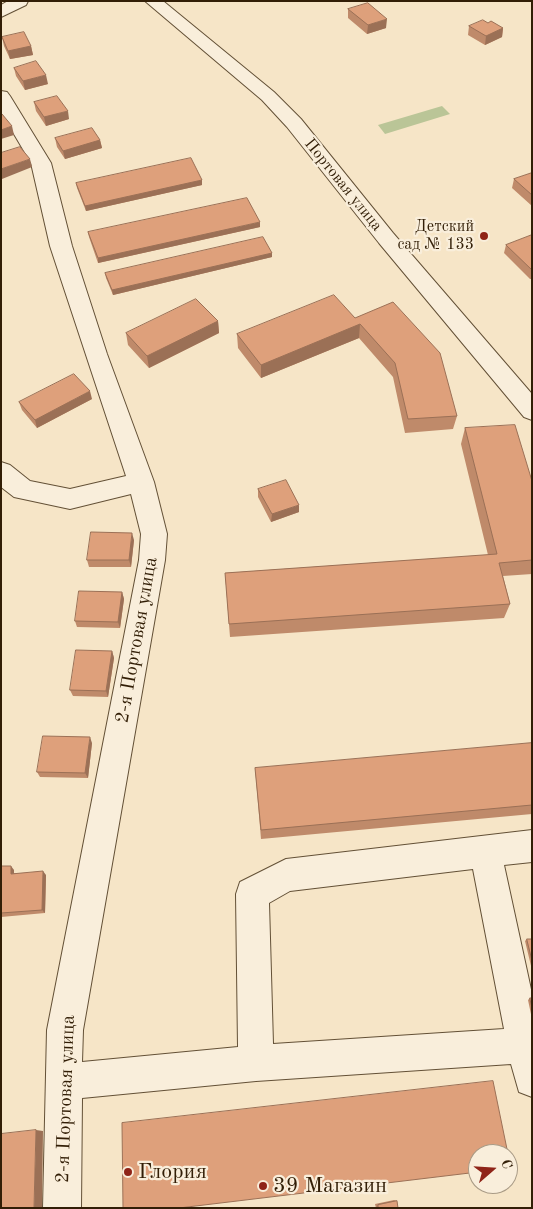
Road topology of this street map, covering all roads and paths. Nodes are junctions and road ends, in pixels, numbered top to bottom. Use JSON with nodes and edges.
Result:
{"nodes":[{"id":1,"x":20,"y":1,"type":"edge"},
{"id":2,"x":153,"y":1,"type":"edge"},
{"id":3,"x":1,"y":12,"type":"edge"},
{"id":4,"x":1,"y":96,"type":"edge"},
{"id":5,"x":532,"y":411,"type":"edge"},
{"id":6,"x":1,"y":472,"type":"edge"},
{"id":7,"x":141,"y":482,"type":"junction"},
{"id":8,"x":532,"y":846,"type":"edge"},
{"id":9,"x":485,"y":851,"type":"junction"},
{"id":10,"x":525,"y":1045,"type":"junction"},
{"id":11,"x":256,"y":1063,"type":"junction"},
{"id":12,"x":532,"y":1078,"type":"edge"},
{"id":13,"x":64,"y":1082,"type":"junction"},
{"id":14,"x":62,"y":1208,"type":"edge"}],
"edges":[{"from":1,"to":3,"type":"street"},
{"from":2,"to":5,"type":"street","name":"Портовая улица"},
{"from":4,"to":7,"type":"street","name":"2-я Портовая улица"},
{"from":6,"to":7,"type":"street"},
{"from":7,"to":13,"type":"street","name":"2-я Портовая улица"},
{"from":8,"to":9,"type":"street"},
{"from":9,"to":10,"type":"street"},
{"from":9,"to":11,"type":"street"},
{"from":10,"to":11,"type":"street"},
{"from":10,"to":12,"type":"street"},
{"from":11,"to":13,"type":"street"},
{"from":13,"to":14,"type":"street","name":"2-я Портовая улица"}]}
